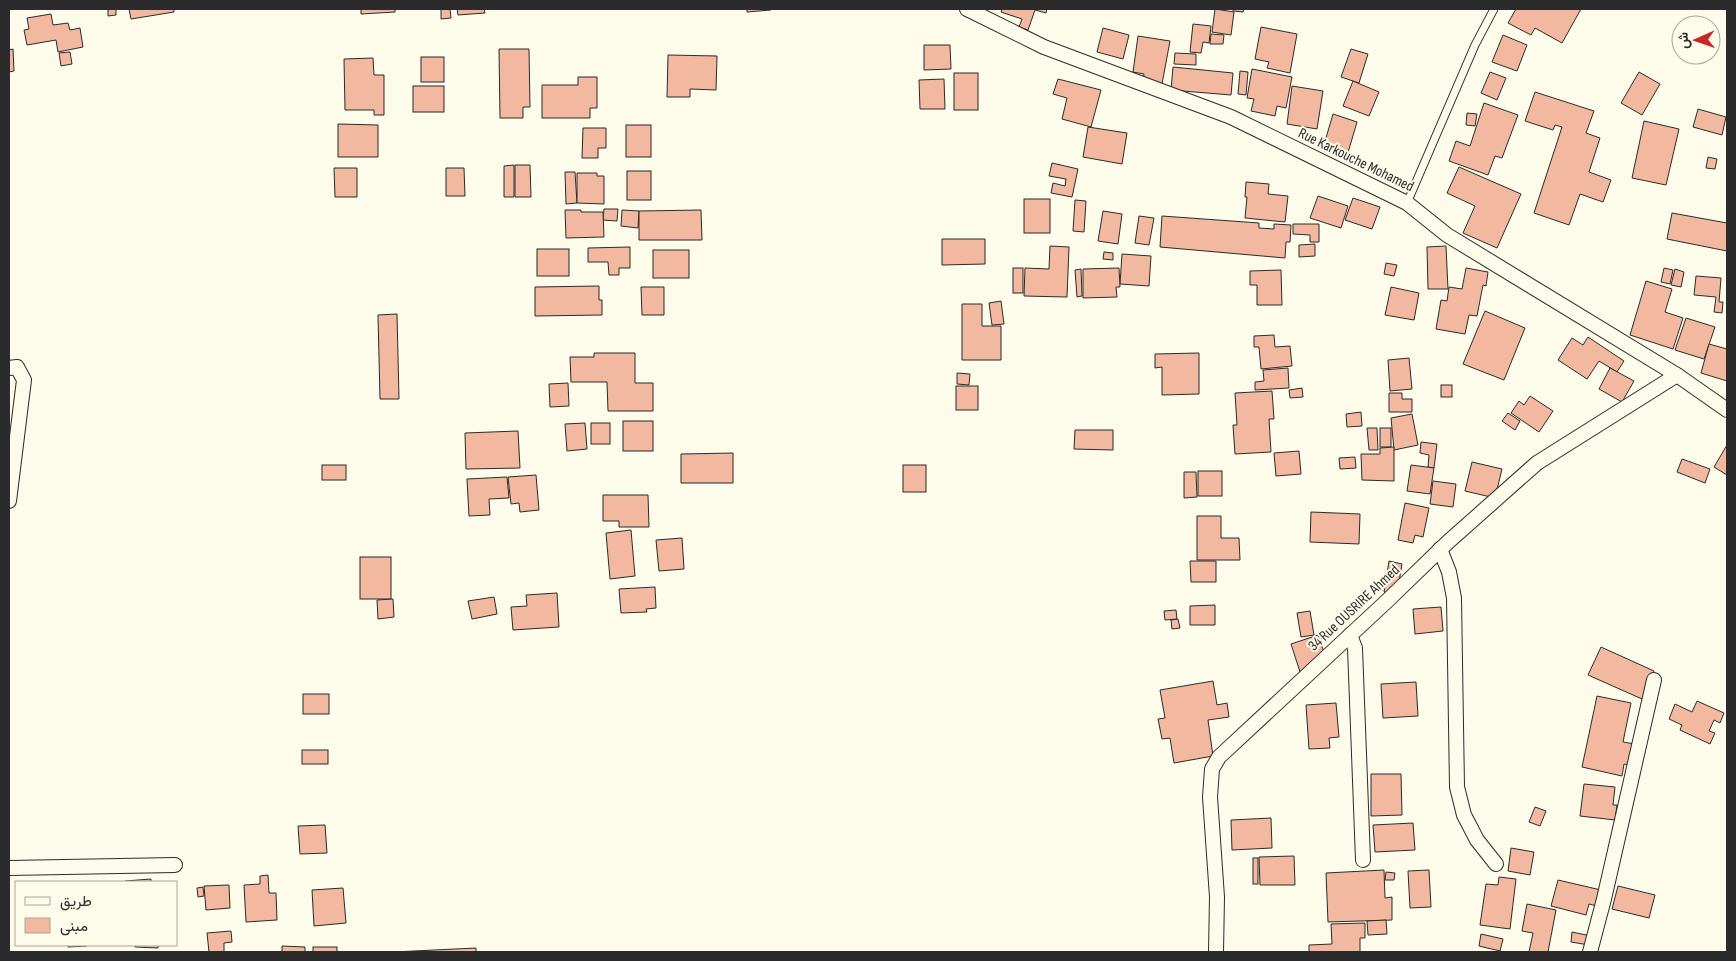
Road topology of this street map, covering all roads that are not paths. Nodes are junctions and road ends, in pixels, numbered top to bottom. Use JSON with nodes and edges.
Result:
{"nodes":[{"id":1,"x":967,"y":9,"type":"edge"},
{"id":2,"x":1494,"y":9,"type":"edge"},
{"id":3,"x":1407,"y":203,"type":"junction"},
{"id":4,"x":9,"y":368,"type":"edge"},
{"id":5,"x":1677,"y":375,"type":"junction"},
{"id":6,"x":1727,"y":410,"type":"edge"},
{"id":7,"x":9,"y":501,"type":"edge"},
{"id":8,"x":1440,"y":550,"type":"junction"},
{"id":9,"x":1350,"y":635,"type":"junction"},
{"id":10,"x":1654,"y":680,"type":"dead end"},
{"id":11,"x":1363,"y":860,"type":"dead end"},
{"id":12,"x":1496,"y":864,"type":"dead end"},
{"id":13,"x":175,"y":865,"type":"dead end"},
{"id":14,"x":9,"y":868,"type":"edge"},
{"id":15,"x":1216,"y":952,"type":"edge"},
{"id":16,"x":1590,"y":952,"type":"edge"}],
"edges":[{"from":1,"to":3,"type":"street","name":"Rue Karkouche Mohamed"},
{"from":2,"to":3,"type":"lane"},
{"from":3,"to":5,"type":"street","name":"Rue Karkouche Mohamed"},
{"from":4,"to":7,"type":"street"},
{"from":5,"to":6,"type":"street","name":"Rue Karkouche Mohamed"},
{"from":5,"to":8,"type":"street","name":"34 Rue OUSRIRE Ahmed"},
{"from":8,"to":9,"type":"street","name":"34 Rue OUSRIRE Ahmed"},
{"from":8,"to":12,"type":"street"},
{"from":9,"to":11,"type":"street"},
{"from":9,"to":15,"type":"street","name":"34 Rue OUSRIRE Ahmed"},
{"from":10,"to":16,"type":"street"},
{"from":13,"to":14,"type":"street"}]}
